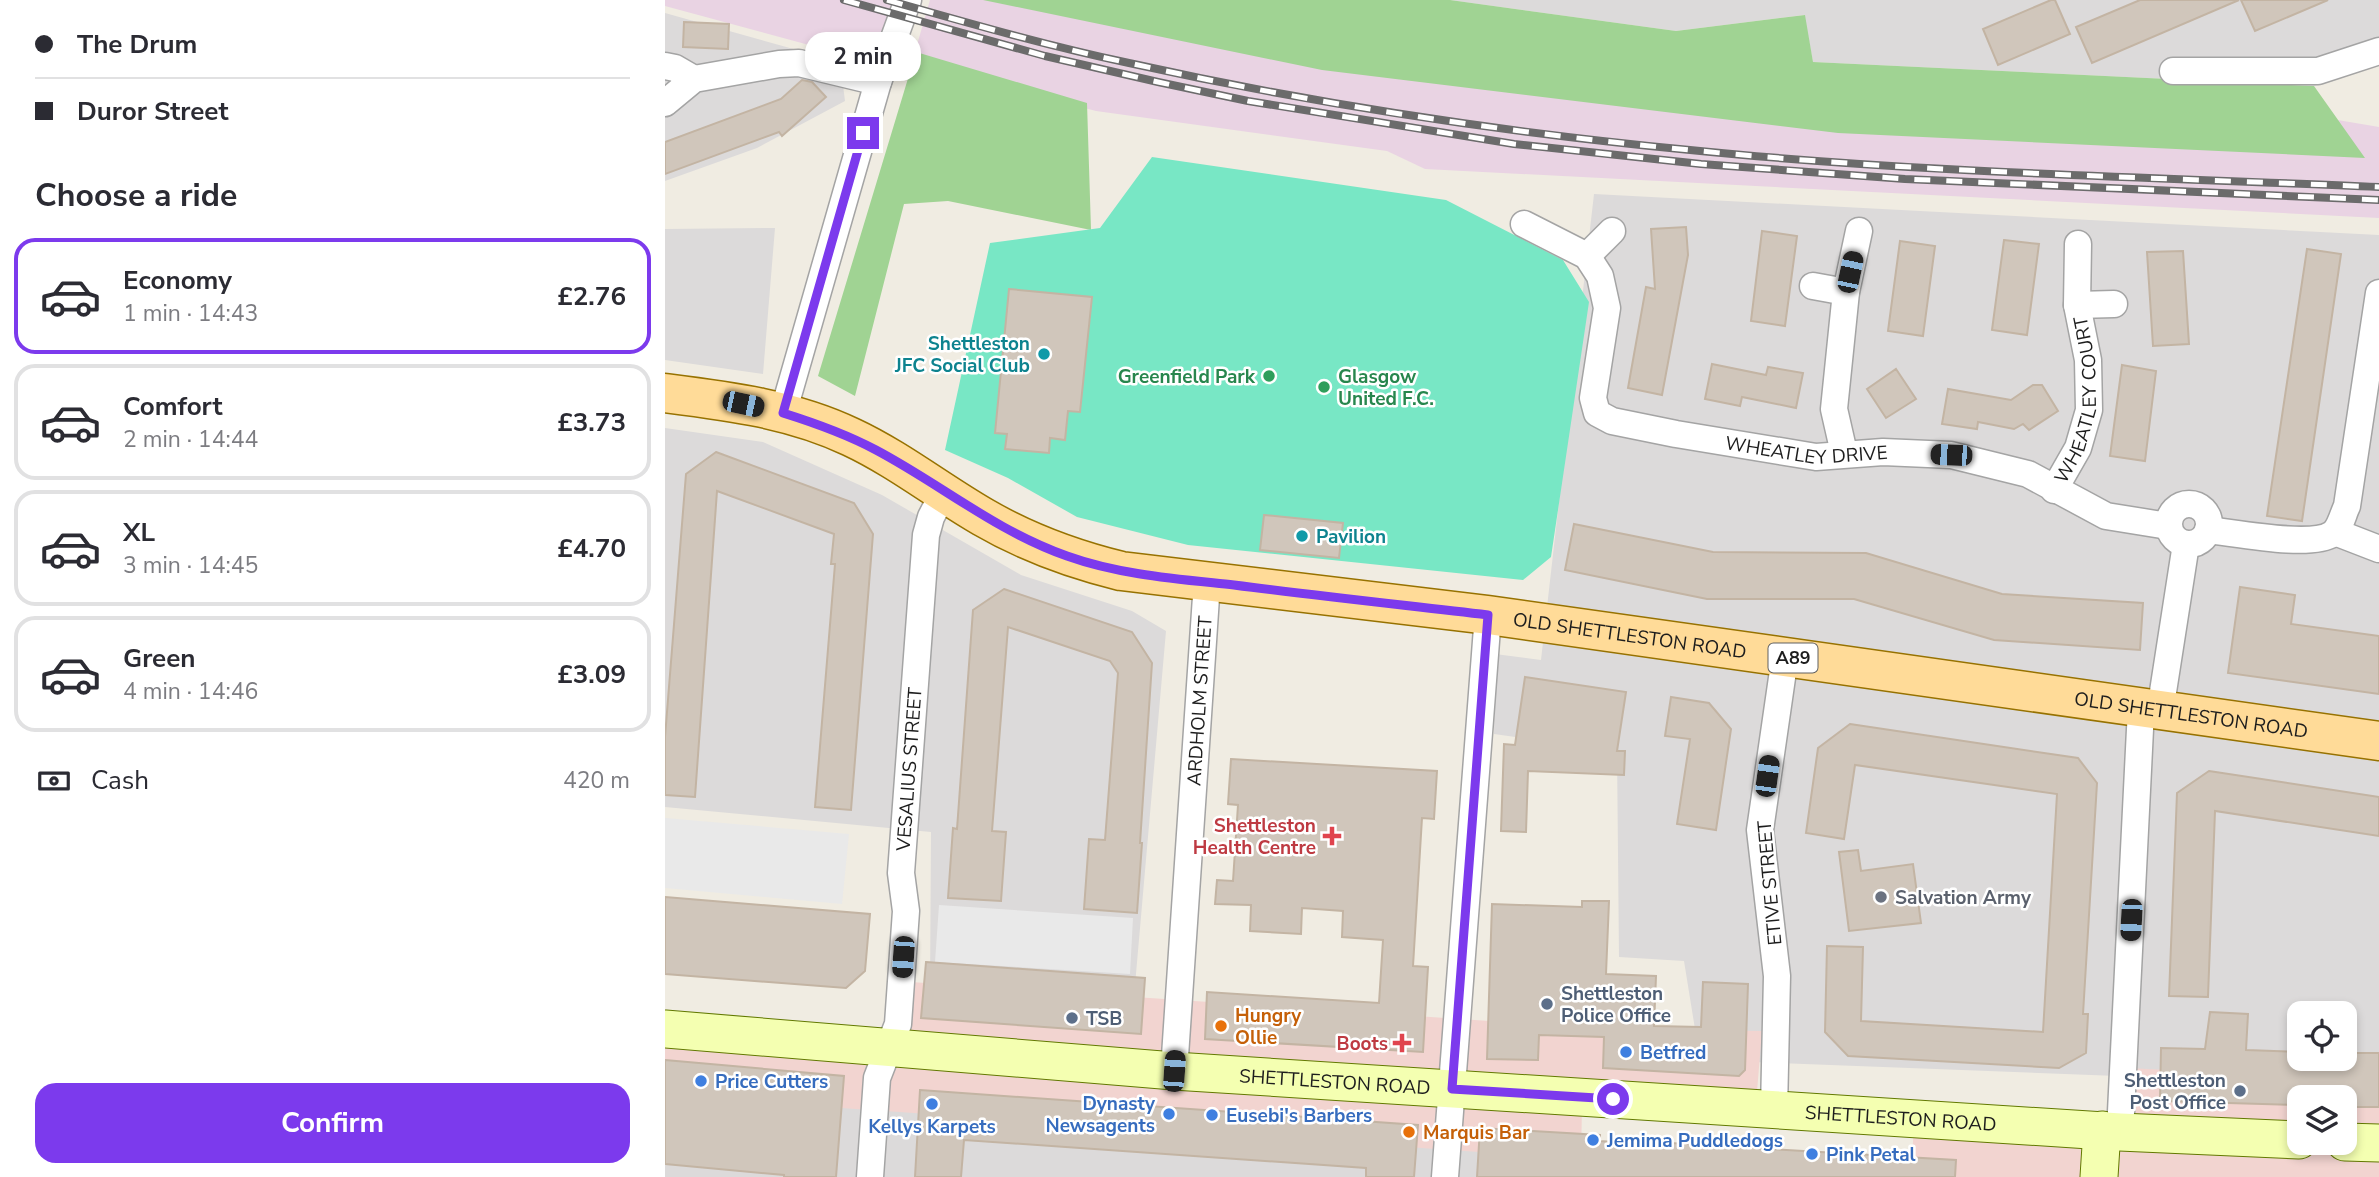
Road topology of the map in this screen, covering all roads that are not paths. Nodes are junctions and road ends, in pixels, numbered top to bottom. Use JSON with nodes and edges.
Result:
{"nodes":[{"id":1,"x":908,"y":0,"type":"edge"},
{"id":2,"x":2379,"y":51,"type":"edge"},
{"id":3,"x":665,"y":66,"type":"edge"},
{"id":4,"x":2173,"y":71,"type":"dead end"},
{"id":5,"x":694,"y":79,"type":"junction"},
{"id":6,"x":878,"y":82,"type":"junction"},
{"id":7,"x":665,"y":103,"type":"edge"},
{"id":8,"x":1524,"y":224,"type":"dead end"},
{"id":9,"x":1612,"y":230,"type":"dead end"},
{"id":10,"x":1859,"y":231,"type":"dead end"},
{"id":11,"x":2078,"y":244,"type":"dead end"},
{"id":12,"x":1587,"y":256,"type":"junction"},
{"id":13,"x":1813,"y":286,"type":"dead end"},
{"id":14,"x":1846,"y":292,"type":"junction"},
{"id":15,"x":2379,"y":293,"type":"edge"},
{"id":16,"x":2114,"y":304,"type":"dead end"},
{"id":17,"x":2077,"y":305,"type":"junction"},
{"id":18,"x":2375,"y":352,"type":"edge"},
{"id":19,"x":665,"y":393,"type":"edge"},
{"id":20,"x":783,"y":413,"type":"junction"},
{"id":21,"x":1845,"y":453,"type":"junction"},
{"id":22,"x":2054,"y":490,"type":"junction"},
{"id":23,"x":944,"y":492,"type":"junction"},
{"id":24,"x":2208,"y":530,"type":"junction"},
{"id":25,"x":2335,"y":532,"type":"junction"},
{"id":26,"x":2177,"y":535,"type":"junction"},
{"id":27,"x":2379,"y":549,"type":"edge"},
{"id":28,"x":1207,"y":582,"type":"junction"},
{"id":29,"x":1488,"y":615,"type":"junction"},
{"id":30,"x":1784,"y":657,"type":"junction"},
{"id":31,"x":2151,"y":710,"type":"junction"},
{"id":32,"x":2379,"y":741,"type":"edge"},
{"id":33,"x":665,"y":1029,"type":"edge"},
{"id":34,"x":888,"y":1048,"type":"junction"},
{"id":35,"x":1174,"y":1071,"type":"junction"},
{"id":36,"x":1452,"y":1089,"type":"junction"},
{"id":37,"x":1775,"y":1110,"type":"junction"},
{"id":38,"x":2111,"y":1131,"type":"junction"},
{"id":39,"x":2287,"y":1139,"type":"edge"},
{"id":40,"x":2357,"y":1142,"type":"edge"},
{"id":41,"x":2379,"y":1143,"type":"edge"},
{"id":42,"x":870,"y":1177,"type":"edge"},
{"id":43,"x":1445,"y":1177,"type":"edge"},
{"id":44,"x":2099,"y":1177,"type":"edge"}],
"edges":[{"from":1,"to":6,"type":"street"},
{"from":2,"to":4,"type":"street"},
{"from":3,"to":5,"type":"street"},
{"from":5,"to":6,"type":"street"},
{"from":5,"to":7,"type":"street"},
{"from":6,"to":20,"type":"street"},
{"from":8,"to":12,"type":"street"},
{"from":9,"to":12,"type":"street"},
{"from":10,"to":14,"type":"street"},
{"from":11,"to":17,"type":"street","name":"WHEATLEY COURT"},
{"from":12,"to":21,"type":"street","name":"WHEATLEY DRIVE"},
{"from":13,"to":14,"type":"street"},
{"from":14,"to":21,"type":"street"},
{"from":15,"to":18,"type":"street"},
{"from":16,"to":17,"type":"street","name":"WHEATLEY COURT"},
{"from":17,"to":22,"type":"street","name":"WHEATLEY COURT"},
{"from":18,"to":25,"type":"street"},
{"from":19,"to":20,"type":"main road","name":"OLD SHETTLESTON ROAD","number":"A89"},
{"from":20,"to":23,"type":"main road","name":"OLD SHETTLESTON ROAD","number":"A89"},
{"from":21,"to":22,"type":"street","name":"WHEATLEY DRIVE"},
{"from":22,"to":26,"type":"street","name":"WHEATLEY DRIVE"},
{"from":23,"to":28,"type":"main road","name":"OLD SHETTLESTON ROAD","number":"A89"},
{"from":23,"to":34,"type":"street","name":"VESALIUS STREET"},
{"from":24,"to":25,"type":"street"},
{"from":24,"to":26,"type":"street"},
{"from":24,"to":26,"type":"street"},
{"from":25,"to":27,"type":"street"},
{"from":26,"to":31,"type":"street"},
{"from":28,"to":29,"type":"main road","name":"OLD SHETTLESTON ROAD","number":"A89"},
{"from":28,"to":35,"type":"street","name":"ARDHOLM STREET"},
{"from":29,"to":30,"type":"main road","name":"OLD SHETTLESTON ROAD","number":"A89"},
{"from":29,"to":36,"type":"street"},
{"from":30,"to":31,"type":"main road","name":"OLD SHETTLESTON ROAD","number":"A89"},
{"from":30,"to":37,"type":"street","name":"ETIVE STREET"},
{"from":31,"to":32,"type":"main road","name":"OLD SHETTLESTON ROAD","number":"A89"},
{"from":31,"to":38,"type":"street"},
{"from":33,"to":34,"type":"street","name":"SHETTLESTON ROAD"},
{"from":34,"to":35,"type":"street","name":"SHETTLESTON ROAD"},
{"from":34,"to":42,"type":"street","name":"VESALIUS STREET"},
{"from":35,"to":36,"type":"street","name":"SHETTLESTON ROAD"},
{"from":36,"to":37,"type":"street","name":"SHETTLESTON ROAD"},
{"from":36,"to":43,"type":"street"},
{"from":37,"to":38,"type":"street","name":"SHETTLESTON ROAD"},
{"from":38,"to":39,"type":"street","name":"SHETTLESTON ROAD"},
{"from":38,"to":44,"type":"street"},
{"from":40,"to":41,"type":"street"}]}
